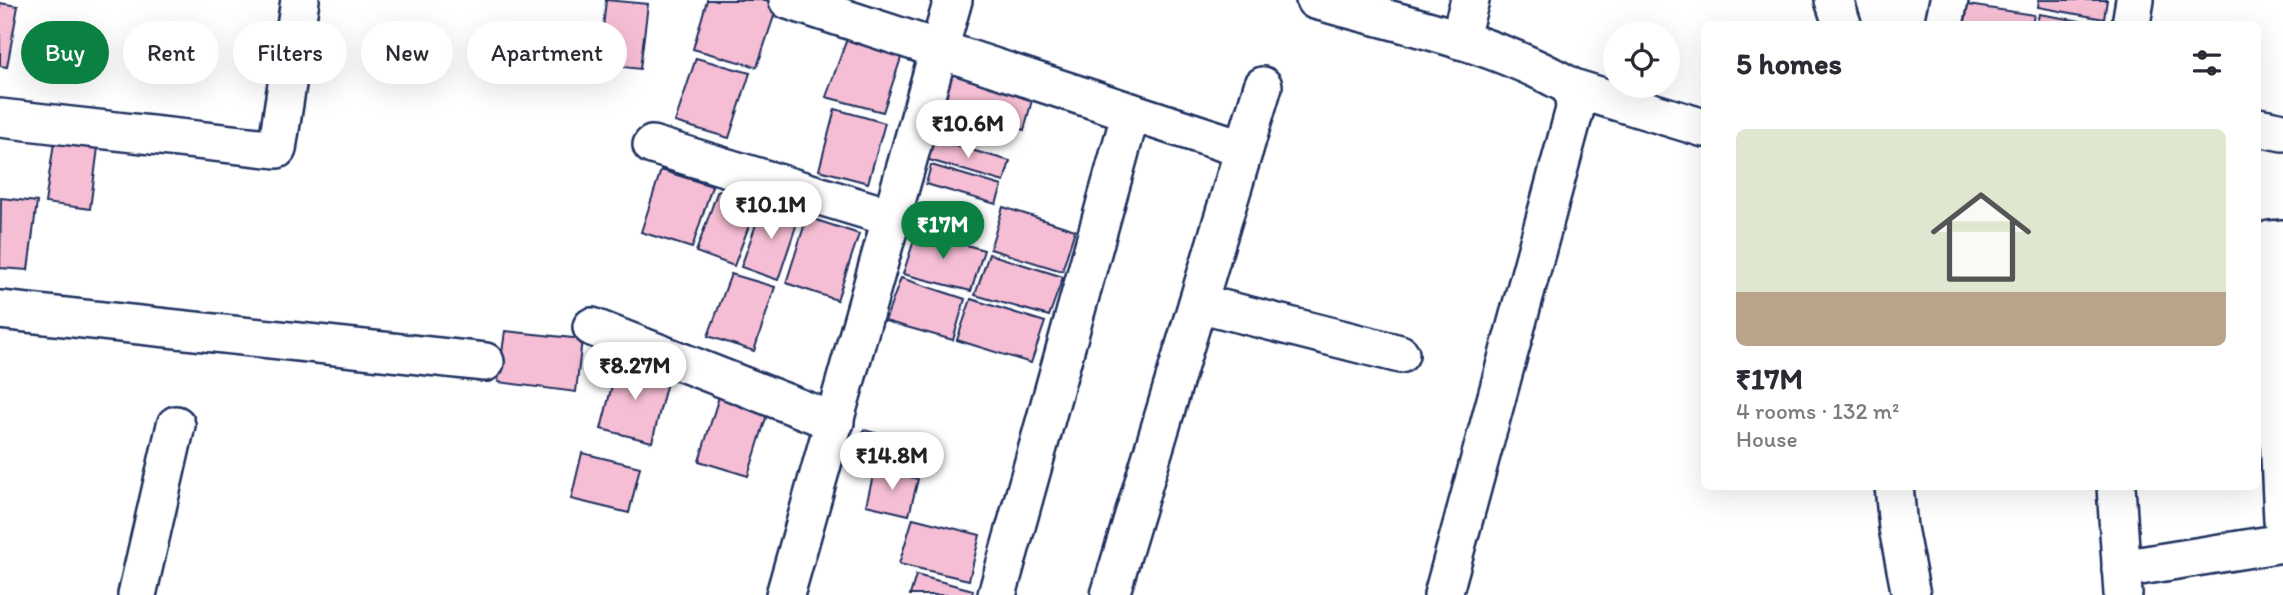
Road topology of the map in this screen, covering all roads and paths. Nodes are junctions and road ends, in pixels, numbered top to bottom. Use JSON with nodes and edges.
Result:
{"nodes":[{"id":1,"x":300,"y":0,"type":"edge"},
{"id":2,"x":788,"y":0,"type":"edge"},
{"id":3,"x":953,"y":0,"type":"edge"},
{"id":4,"x":1315,"y":0,"type":"edge"},
{"id":5,"x":1470,"y":0,"type":"edge"},
{"id":6,"x":1834,"y":0,"type":"edge"},
{"id":7,"x":1949,"y":0,"type":"edge"},
{"id":8,"x":2135,"y":0,"type":"edge"},
{"id":9,"x":1841,"y":21,"type":"edge"},
{"id":10,"x":1945,"y":21,"type":"edge"},
{"id":11,"x":2132,"y":21,"type":"edge"},
{"id":12,"x":1459,"y":40,"type":"junction"},
{"id":13,"x":940,"y":51,"type":"junction"},
{"id":14,"x":1263,"y":86,"type":"dead end"},
{"id":15,"x":1573,"y":88,"type":"junction"},
{"id":16,"x":1131,"y":112,"type":"junction"},
{"id":17,"x":0,"y":118,"type":"edge"},
{"id":18,"x":1701,"y":127,"type":"edge"},
{"id":19,"x":2261,"y":128,"type":"edge"},
{"id":20,"x":2283,"y":132,"type":"edge"},
{"id":21,"x":652,"y":145,"type":"dead end"},
{"id":22,"x":1244,"y":149,"type":"junction"},
{"id":23,"x":893,"y":218,"type":"junction"},
{"id":24,"x":2283,"y":239,"type":"edge"},
{"id":25,"x":1198,"y":303,"type":"junction"},
{"id":26,"x":0,"y":310,"type":"edge"},
{"id":27,"x":592,"y":327,"type":"dead end"},
{"id":28,"x":1400,"y":354,"type":"dead end"},
{"id":29,"x":485,"y":362,"type":"dead end"},
{"id":30,"x":835,"y":422,"type":"junction"},
{"id":31,"x":176,"y":425,"type":"dead end"},
{"id":32,"x":1894,"y":490,"type":"edge"},
{"id":33,"x":2116,"y":490,"type":"edge"},
{"id":34,"x":2283,"y":521,"type":"edge"},
{"id":35,"x":2283,"y":543,"type":"edge"},
{"id":36,"x":2122,"y":582,"type":"edge"},
{"id":37,"x":1113,"y":594,"type":"edge"},
{"id":38,"x":137,"y":595,"type":"edge"},
{"id":39,"x":785,"y":595,"type":"edge"},
{"id":40,"x":997,"y":595,"type":"edge"},
{"id":41,"x":1443,"y":595,"type":"edge"},
{"id":42,"x":1911,"y":595,"type":"edge"}],
"edges":[{"from":1,"to":17,"type":"street"},
{"from":2,"to":13,"type":"street"},
{"from":3,"to":13,"type":"street"},
{"from":4,"to":12,"type":"street"},
{"from":5,"to":12,"type":"street"},
{"from":6,"to":9,"type":"street"},
{"from":7,"to":10,"type":"street"},
{"from":8,"to":11,"type":"street"},
{"from":12,"to":15,"type":"street"},
{"from":13,"to":16,"type":"street"},
{"from":13,"to":23,"type":"street"},
{"from":14,"to":22,"type":"street"},
{"from":15,"to":18,"type":"street"},
{"from":15,"to":41,"type":"street"},
{"from":16,"to":22,"type":"street"},
{"from":16,"to":40,"type":"street"},
{"from":19,"to":20,"type":"street"},
{"from":21,"to":23,"type":"street"},
{"from":22,"to":25,"type":"street"},
{"from":23,"to":30,"type":"street"},
{"from":24,"to":34,"type":"street"},
{"from":25,"to":28,"type":"street"},
{"from":25,"to":37,"type":"street"},
{"from":26,"to":29,"type":"street"},
{"from":27,"to":30,"type":"street"},
{"from":30,"to":39,"type":"street"},
{"from":31,"to":38,"type":"street"},
{"from":32,"to":42,"type":"street"},
{"from":33,"to":36,"type":"street"},
{"from":35,"to":36,"type":"street"}]}
